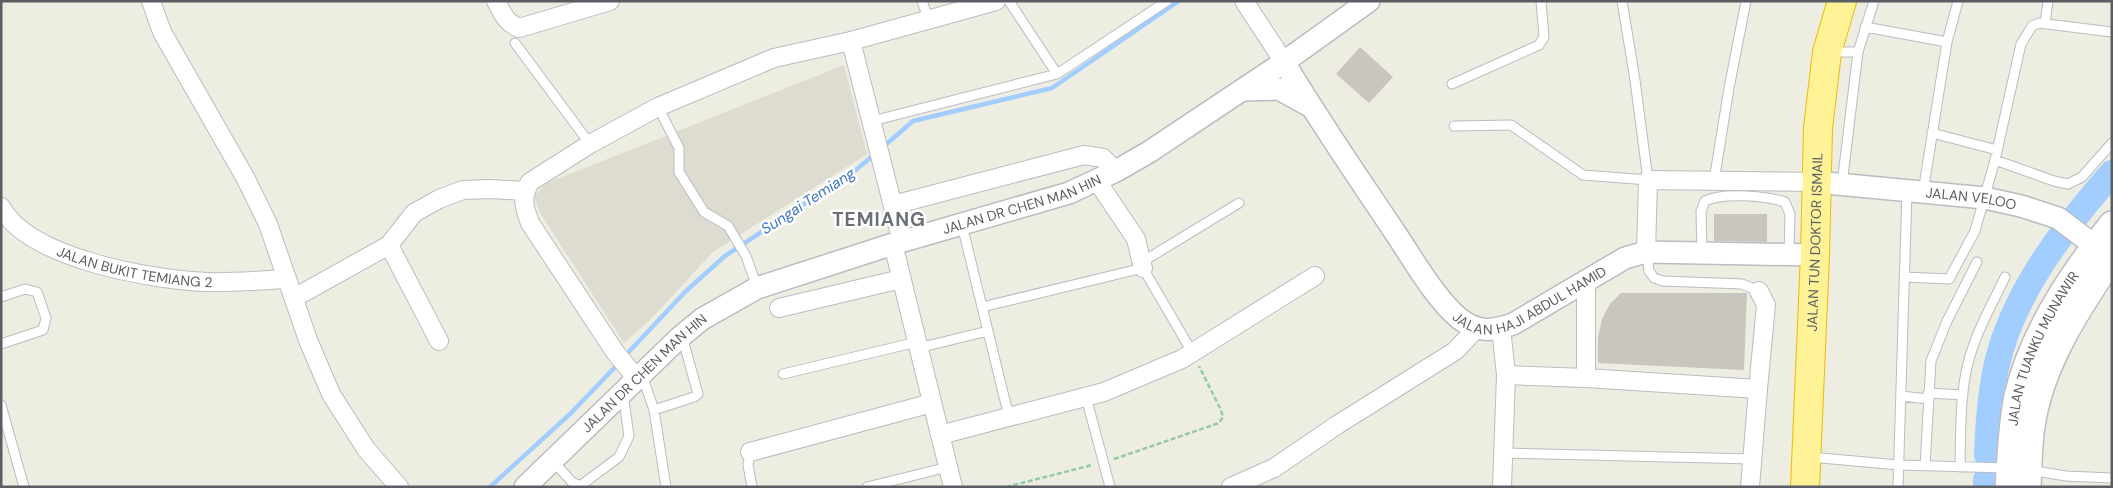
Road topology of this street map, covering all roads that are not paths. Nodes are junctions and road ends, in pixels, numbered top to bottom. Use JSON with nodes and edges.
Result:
{"nodes":[{"id":1,"x":151,"y":1,"type":"edge"},
{"id":2,"x":496,"y":1,"type":"edge"},
{"id":3,"x":610,"y":1,"type":"edge"},
{"id":4,"x":922,"y":1,"type":"edge"},
{"id":5,"x":1009,"y":1,"type":"edge"},
{"id":6,"x":1167,"y":1,"type":"edge"},
{"id":7,"x":1244,"y":1,"type":"edge"},
{"id":8,"x":1369,"y":1,"type":"edge"},
{"id":9,"x":1541,"y":1,"type":"edge"},
{"id":10,"x":1622,"y":1,"type":"edge"},
{"id":11,"x":1746,"y":1,"type":"edge"},
{"id":12,"x":1842,"y":1,"type":"edge"},
{"id":13,"x":1874,"y":1,"type":"edge"},
{"id":14,"x":1958,"y":1,"type":"edge"},
{"id":15,"x":2048,"y":1,"type":"edge"},
{"id":16,"x":992,"y":2,"type":"edge"},
{"id":17,"x":929,"y":21,"type":"junction"},
{"id":18,"x":2044,"y":24,"type":"junction"},
{"id":19,"x":1865,"y":28,"type":"junction"},
{"id":20,"x":2112,"y":32,"type":"edge"},
{"id":21,"x":1319,"y":37,"type":"junction"},
{"id":22,"x":851,"y":41,"type":"junction"},
{"id":23,"x":515,"y":42,"type":"dead end"},
{"id":24,"x":1947,"y":42,"type":"junction"},
{"id":25,"x":1827,"y":52,"type":"junction"},
{"id":26,"x":1858,"y":52,"type":"junction"},
{"id":27,"x":1284,"y":62,"type":"junction"},
{"id":28,"x":1057,"y":74,"type":"junction"},
{"id":29,"x":1452,"y":84,"type":"dead end"},
{"id":30,"x":1243,"y":90,"type":"junction"},
{"id":31,"x":1310,"y":106,"type":"junction"},
{"id":32,"x":658,"y":107,"type":"junction"},
{"id":33,"x":872,"y":121,"type":"junction"},
{"id":34,"x":1454,"y":126,"type":"dead end"},
{"id":35,"x":1932,"y":133,"type":"junction"},
{"id":36,"x":2112,"y":143,"type":"edge"},
{"id":37,"x":590,"y":144,"type":"junction"},
{"id":38,"x":1997,"y":150,"type":"junction"},
{"id":39,"x":1995,"y":160,"type":"junction"},
{"id":40,"x":1116,"y":172,"type":"junction"},
{"id":41,"x":1648,"y":180,"type":"junction"},
{"id":42,"x":1097,"y":181,"type":"junction"},
{"id":43,"x":1714,"y":181,"type":"junction"},
{"id":44,"x":1829,"y":183,"type":"junction"},
{"id":45,"x":525,"y":191,"type":"junction"},
{"id":46,"x":1915,"y":191,"type":"junction"},
{"id":47,"x":1985,"y":198,"type":"junction"},
{"id":48,"x":1239,"y":203,"type":"dead end"},
{"id":49,"x":893,"y":205,"type":"junction"},
{"id":50,"x":1,"y":207,"type":"edge"},
{"id":51,"x":2112,"y":224,"type":"edge"},
{"id":52,"x":962,"y":226,"type":"junction"},
{"id":53,"x":897,"y":243,"type":"junction"},
{"id":54,"x":389,"y":245,"type":"junction"},
{"id":55,"x":2102,"y":251,"type":"edge"},
{"id":56,"x":1646,"y":252,"type":"junction"},
{"id":57,"x":1702,"y":252,"type":"junction"},
{"id":58,"x":1802,"y":254,"type":"junction"},
{"id":59,"x":1977,"y":262,"type":"dead end"},
{"id":60,"x":1142,"y":265,"type":"junction"},
{"id":61,"x":1316,"y":276,"type":"dead end"},
{"id":62,"x":1904,"y":277,"type":"junction"},
{"id":63,"x":2005,"y":277,"type":"dead end"},
{"id":64,"x":287,"y":279,"type":"junction"},
{"id":65,"x":901,"y":279,"type":"junction"},
{"id":66,"x":1586,"y":280,"type":"junction"},
{"id":67,"x":757,"y":288,"type":"junction"},
{"id":68,"x":1759,"y":291,"type":"joint"},
{"id":69,"x":1,"y":297,"type":"edge"},
{"id":70,"x":294,"y":298,"type":"junction"},
{"id":71,"x":982,"y":307,"type":"junction"},
{"id":72,"x":779,"y":308,"type":"dead end"},
{"id":73,"x":1477,"y":328,"type":"junction"},
{"id":74,"x":1501,"y":328,"type":"junction"},
{"id":75,"x":988,"y":331,"type":"junction"},
{"id":76,"x":682,"y":336,"type":"junction"},
{"id":77,"x":438,"y":341,"type":"dead end"},
{"id":78,"x":1,"y":344,"type":"edge"},
{"id":79,"x":918,"y":345,"type":"junction"},
{"id":80,"x":1192,"y":352,"type":"junction"},
{"id":81,"x":783,"y":374,"type":"dead end"},
{"id":82,"x":1506,"y":375,"type":"junction"},
{"id":83,"x":1586,"y":378,"type":"junction"},
{"id":84,"x":633,"y":379,"type":"junction"},
{"id":85,"x":1758,"y":389,"type":"junction"},
{"id":86,"x":1963,"y":395,"type":"junction"},
{"id":87,"x":1901,"y":396,"type":"junction"},
{"id":88,"x":1928,"y":396,"type":"junction"},
{"id":89,"x":1086,"y":397,"type":"junction"},
{"id":90,"x":932,"y":404,"type":"junction"},
{"id":91,"x":1,"y":405,"type":"edge"},
{"id":92,"x":654,"y":410,"type":"junction"},
{"id":93,"x":1009,"y":417,"type":"junction"},
{"id":94,"x":940,"y":436,"type":"junction"},
{"id":95,"x":750,"y":452,"type":"joint"},
{"id":96,"x":1502,"y":453,"type":"junction"},
{"id":97,"x":1806,"y":457,"type":"junction"},
{"id":98,"x":1752,"y":459,"type":"junction"},
{"id":99,"x":553,"y":460,"type":"junction"},
{"id":100,"x":1899,"y":465,"type":"junction"},
{"id":101,"x":1925,"y":466,"type":"junction"},
{"id":102,"x":948,"y":467,"type":"junction"},
{"id":103,"x":1960,"y":467,"type":"junction"},
{"id":104,"x":1274,"y":468,"type":"junction"},
{"id":105,"x":2018,"y":478,"type":"edge"},
{"id":106,"x":2112,"y":478,"type":"edge"},
{"id":107,"x":24,"y":487,"type":"edge"},
{"id":108,"x":399,"y":487,"type":"edge"},
{"id":109,"x":525,"y":487,"type":"edge"},
{"id":110,"x":666,"y":487,"type":"edge"},
{"id":111,"x":752,"y":487,"type":"edge"},
{"id":112,"x":867,"y":487,"type":"edge"},
{"id":113,"x":953,"y":487,"type":"edge"},
{"id":114,"x":1110,"y":487,"type":"edge"},
{"id":115,"x":1231,"y":487,"type":"edge"},
{"id":116,"x":1261,"y":487,"type":"edge"},
{"id":117,"x":1502,"y":487,"type":"edge"},
{"id":118,"x":1750,"y":487,"type":"edge"},
{"id":119,"x":1805,"y":487,"type":"edge"},
{"id":120,"x":1898,"y":487,"type":"edge"}],
"edges":[{"from":1,"to":64,"type":"street"},
{"from":2,"to":3,"type":"street"},
{"from":4,"to":17,"type":"lane"},
{"from":5,"to":28,"type":"lane"},
{"from":6,"to":28,"type":"lane"},
{"from":7,"to":27,"type":"street"},
{"from":8,"to":21,"type":"street","name":"JALAN DR CHEN MAN HIN"},
{"from":9,"to":29,"type":"lane"},
{"from":10,"to":41,"type":"lane"},
{"from":11,"to":43,"type":"lane"},
{"from":12,"to":25,"type":"highway","name":"JALAN TUN DOKTOR ISMAIL"},
{"from":13,"to":19,"type":"lane"},
{"from":14,"to":24,"type":"lane"},
{"from":15,"to":18,"type":"lane"},
{"from":16,"to":17,"type":"street"},
{"from":17,"to":22,"type":"street"},
{"from":18,"to":20,"type":"lane"},
{"from":18,"to":38,"type":"lane"},
{"from":19,"to":24,"type":"lane"},
{"from":19,"to":26,"type":"lane"},
{"from":21,"to":27,"type":"street","name":"JALAN DR CHEN MAN HIN"},
{"from":21,"to":31,"type":"street"},
{"from":22,"to":32,"type":"street"},
{"from":22,"to":33,"type":"street"},
{"from":23,"to":37,"type":"lane"},
{"from":24,"to":35,"type":"lane"},
{"from":25,"to":26,"type":"lane"},
{"from":25,"to":44,"type":"highway","name":"JALAN TUN DOKTOR ISMAIL"},
{"from":26,"to":44,"type":"lane"},
{"from":27,"to":30,"type":"street","name":"JALAN DR CHEN MAN HIN"},
{"from":27,"to":31,"type":"street","name":"JALAN HAJI ABDUL HAMID"},
{"from":28,"to":33,"type":"lane"},
{"from":30,"to":31,"type":"street"},
{"from":30,"to":40,"type":"street","name":"JALAN DR CHEN MAN HIN"},
{"from":31,"to":73,"type":"street","name":"JALAN HAJI ABDUL HAMID"},
{"from":32,"to":37,"type":"street"},
{"from":32,"to":67,"type":"lane"},
{"from":33,"to":49,"type":"street"},
{"from":34,"to":41,"type":"lane"},
{"from":35,"to":38,"type":"lane"},
{"from":35,"to":46,"type":"lane"},
{"from":36,"to":39,"type":"lane"},
{"from":37,"to":45,"type":"street"},
{"from":38,"to":39,"type":"lane"},
{"from":39,"to":47,"type":"lane"},
{"from":40,"to":42,"type":"street","name":"JALAN DR CHEN MAN HIN"},
{"from":40,"to":49,"type":"street"},
{"from":41,"to":43,"type":"street"},
{"from":41,"to":56,"type":"street"},
{"from":42,"to":52,"type":"street","name":"JALAN DR CHEN MAN HIN"},
{"from":42,"to":60,"type":"street"},
{"from":43,"to":44,"type":"street"},
{"from":44,"to":46,"type":"street","name":"JALAN VELOO"},
{"from":44,"to":58,"type":"highway","name":"JALAN TUN DOKTOR ISMAIL"},
{"from":45,"to":54,"type":"street"},
{"from":45,"to":84,"type":"street"},
{"from":46,"to":47,"type":"street","name":"JALAN VELOO"},
{"from":46,"to":62,"type":"lane"},
{"from":47,"to":55,"type":"street","name":"JALAN VELOO"},
{"from":47,"to":62,"type":"lane"},
{"from":48,"to":60,"type":"lane"},
{"from":49,"to":53,"type":"street"},
{"from":50,"to":64,"type":"street","name":"JALAN BUKIT TEMIANG 2"},
{"from":51,"to":55,"type":"main road","name":"JALAN TUANKU MUNAWIR"},
{"from":52,"to":53,"type":"street","name":"JALAN DR CHEN MAN HIN"},
{"from":52,"to":71,"type":"lane"},
{"from":53,"to":65,"type":"street"},
{"from":53,"to":67,"type":"street","name":"JALAN DR CHEN MAN HIN"},
{"from":54,"to":70,"type":"street"},
{"from":54,"to":77,"type":"street"},
{"from":55,"to":105,"type":"main road","name":"JALAN TUANKU MUNAWIR"},
{"from":56,"to":57,"type":"street","name":"JALAN HAJI ABDUL HAMID"},
{"from":56,"to":66,"type":"street","name":"JALAN HAJI ABDUL HAMID"},
{"from":56,"to":68,"type":"lane"},
{"from":57,"to":58,"type":"street","name":"JALAN HAJI ABDUL HAMID"},
{"from":57,"to":58,"type":"lane"},
{"from":58,"to":97,"type":"highway","name":"JALAN TUN DOKTOR ISMAIL"},
{"from":59,"to":88,"type":"lane"},
{"from":60,"to":71,"type":"lane"},
{"from":60,"to":80,"type":"lane"},
{"from":61,"to":80,"type":"street"},
{"from":62,"to":87,"type":"lane"},
{"from":63,"to":86,"type":"lane"},
{"from":64,"to":70,"type":"street"},
{"from":65,"to":72,"type":"street"},
{"from":65,"to":79,"type":"street"},
{"from":66,"to":74,"type":"street","name":"JALAN HAJI ABDUL HAMID"},
{"from":66,"to":83,"type":"street"},
{"from":67,"to":76,"type":"street","name":"JALAN DR CHEN MAN HIN"},
{"from":68,"to":85,"type":"street"},
{"from":69,"to":78,"type":"lane"},
{"from":70,"to":108,"type":"street"},
{"from":71,"to":75,"type":"lane"},
{"from":73,"to":74,"type":"street","name":"JALAN HAJI ABDUL HAMID"},
{"from":73,"to":104,"type":"street"},
{"from":74,"to":82,"type":"street"},
{"from":75,"to":79,"type":"lane"},
{"from":75,"to":93,"type":"lane"},
{"from":76,"to":84,"type":"street","name":"JALAN DR CHEN MAN HIN"},
{"from":76,"to":92,"type":"lane"},
{"from":79,"to":81,"type":"lane"},
{"from":79,"to":90,"type":"street"},
{"from":80,"to":89,"type":"street"},
{"from":82,"to":83,"type":"street"},
{"from":82,"to":96,"type":"street"},
{"from":83,"to":85,"type":"street"},
{"from":84,"to":92,"type":"lane"},
{"from":84,"to":99,"type":"street","name":"JALAN DR CHEN MAN HIN"},
{"from":84,"to":99,"type":"lane"},
{"from":85,"to":98,"type":"street"},
{"from":86,"to":88,"type":"lane"},
{"from":86,"to":103,"type":"lane"},
{"from":87,"to":88,"type":"lane"},
{"from":87,"to":100,"type":"lane"},
{"from":88,"to":101,"type":"lane"},
{"from":89,"to":93,"type":"street"},
{"from":89,"to":114,"type":"lane"},
{"from":90,"to":94,"type":"street"},
{"from":90,"to":95,"type":"street"},
{"from":91,"to":107,"type":"lane"},
{"from":92,"to":110,"type":"lane"},
{"from":93,"to":94,"type":"street"},
{"from":94,"to":102,"type":"street"},
{"from":95,"to":111,"type":"lane"},
{"from":96,"to":98,"type":"lane"},
{"from":96,"to":117,"type":"street"},
{"from":97,"to":100,"type":"lane"},
{"from":97,"to":119,"type":"highway","name":"JALAN TUN DOKTOR ISMAIL"},
{"from":98,"to":118,"type":"street"},
{"from":99,"to":109,"type":"street","name":"JALAN DR CHEN MAN HIN"},
{"from":100,"to":101,"type":"lane"},
{"from":100,"to":120,"type":"lane"},
{"from":101,"to":103,"type":"lane"},
{"from":102,"to":112,"type":"lane"},
{"from":102,"to":113,"type":"street"},
{"from":103,"to":105,"type":"lane"},
{"from":104,"to":115,"type":"street"},
{"from":104,"to":116,"type":"street"},
{"from":105,"to":106,"type":"lane"}]}
